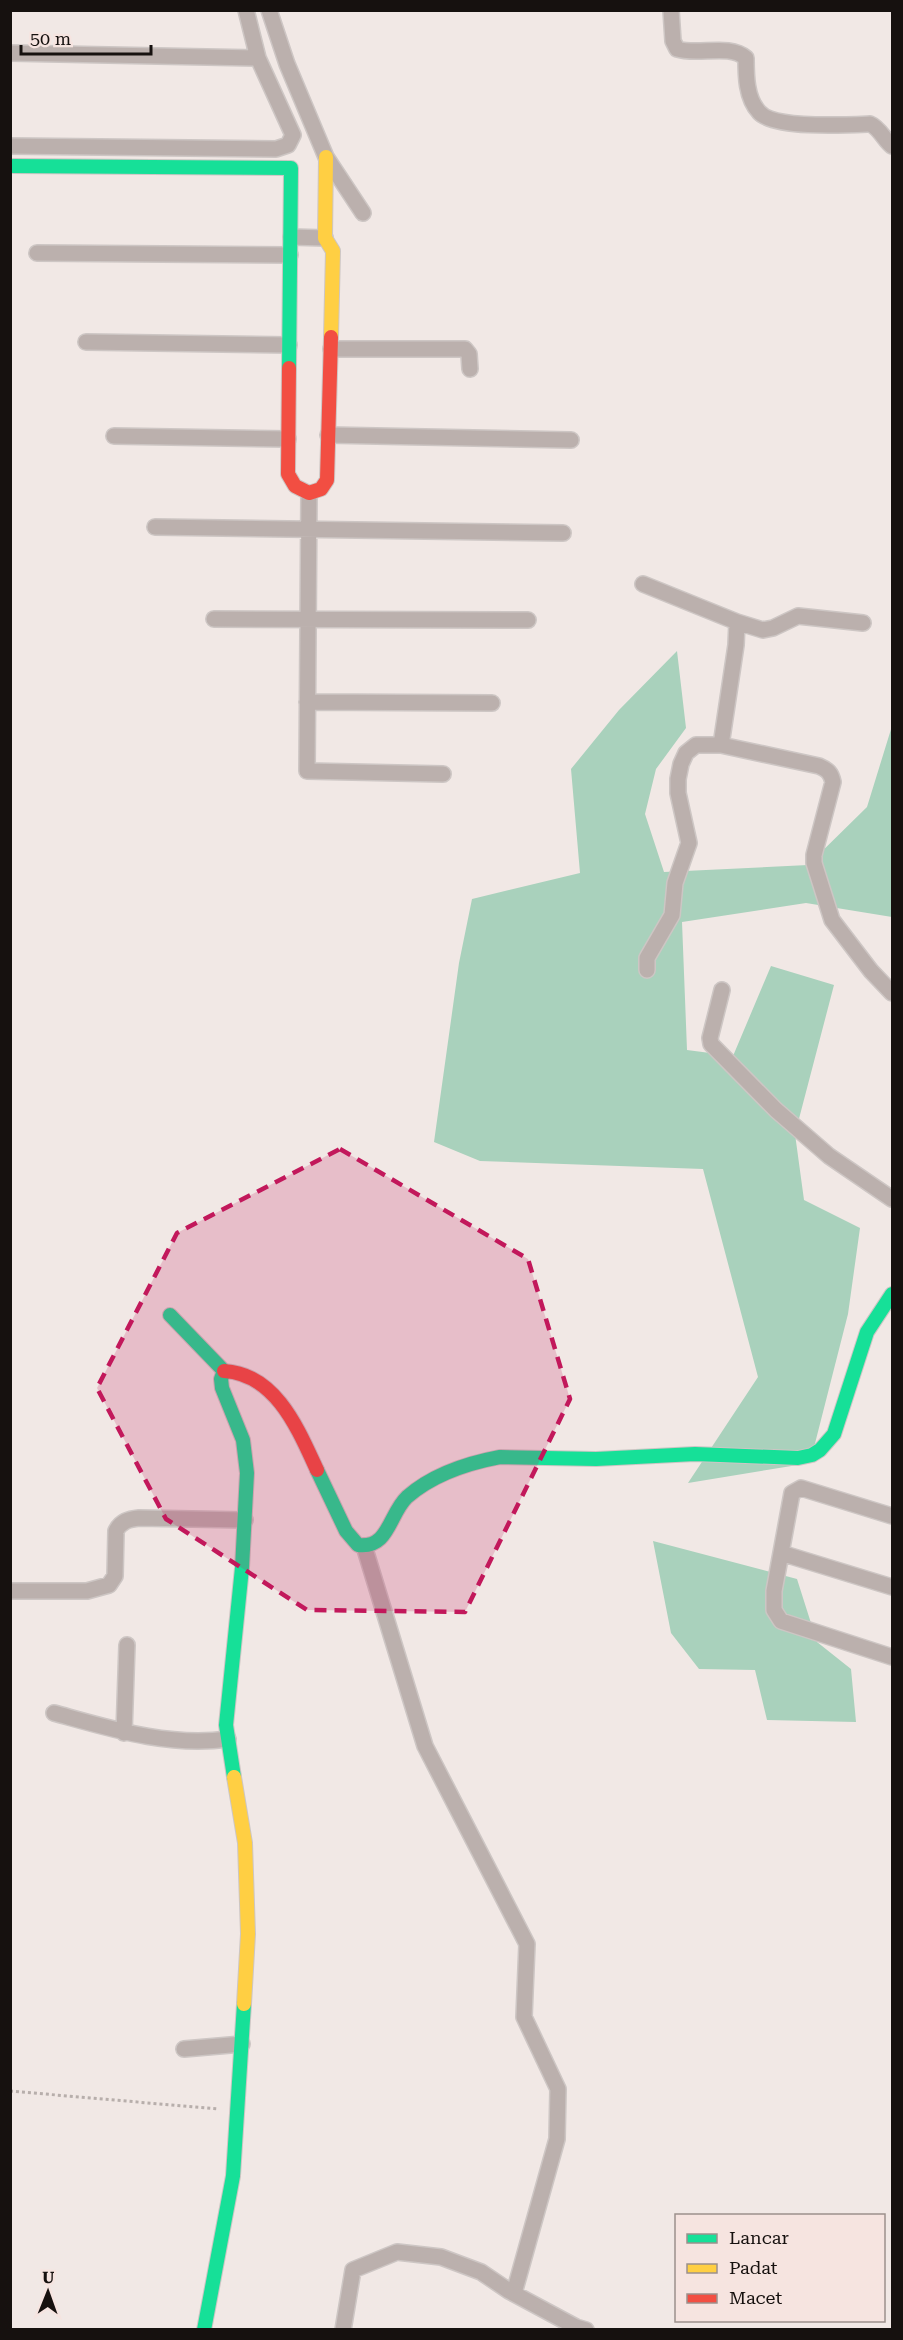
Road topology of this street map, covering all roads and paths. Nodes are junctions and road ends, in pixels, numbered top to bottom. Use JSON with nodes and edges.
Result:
{"nodes":[{"id":1,"x":246,"y":10,"type":"edge"},
{"id":2,"x":269,"y":10,"type":"edge"},
{"id":3,"x":671,"y":10,"type":"edge"},
{"id":4,"x":10,"y":54,"type":"edge"},
{"id":5,"x":258,"y":58,"type":"junction"},
{"id":6,"x":10,"y":146,"type":"edge"},
{"id":7,"x":892,"y":147,"type":"edge"},
{"id":8,"x":326,"y":157,"type":"junction"},
{"id":9,"x":13,"y":166,"type":"dead end"},
{"id":10,"x":363,"y":213,"type":"dead end"},
{"id":11,"x":291,"y":237,"type":"junction"},
{"id":12,"x":325,"y":238,"type":"junction"},
{"id":13,"x":37,"y":253,"type":"dead end"},
{"id":14,"x":290,"y":255,"type":"junction"},
{"id":15,"x":86,"y":342,"type":"dead end"},
{"id":16,"x":289,"y":345,"type":"junction"},
{"id":17,"x":331,"y":349,"type":"junction"},
{"id":18,"x":470,"y":369,"type":"dead end"},
{"id":19,"x":328,"y":435,"type":"junction"},
{"id":20,"x":114,"y":436,"type":"dead end"},
{"id":21,"x":288,"y":439,"type":"junction"},
{"id":22,"x":571,"y":440,"type":"dead end"},
{"id":23,"x":309,"y":493,"type":"junction"},
{"id":24,"x":155,"y":527,"type":"dead end"},
{"id":25,"x":309,"y":530,"type":"junction"},
{"id":26,"x":563,"y":533,"type":"dead end"},
{"id":27,"x":643,"y":584,"type":"dead end"},
{"id":28,"x":214,"y":619,"type":"dead end"},
{"id":29,"x":308,"y":619,"type":"junction"},
{"id":30,"x":528,"y":620,"type":"dead end"},
{"id":31,"x":737,"y":622,"type":"junction"},
{"id":32,"x":863,"y":623,"type":"dead end"},
{"id":33,"x":307,"y":702,"type":"junction"},
{"id":34,"x":492,"y":703,"type":"dead end"},
{"id":35,"x":722,"y":745,"type":"junction"},
{"id":36,"x":443,"y":774,"type":"dead end"},
{"id":37,"x":647,"y":970,"type":"dead end"},
{"id":38,"x":722,"y":990,"type":"dead end"},
{"id":39,"x":892,"y":993,"type":"edge"},
{"id":40,"x":892,"y":1199,"type":"edge"},
{"id":41,"x":892,"y":1294,"type":"edge"},
{"id":42,"x":170,"y":1315,"type":"dead end"},
{"id":43,"x":224,"y":1371,"type":"junction"},
{"id":44,"x":892,"y":1516,"type":"edge"},
{"id":45,"x":245,"y":1520,"type":"junction"},
{"id":46,"x":364,"y":1546,"type":"junction"},
{"id":47,"x":781,"y":1553,"type":"junction"},
{"id":48,"x":892,"y":1587,"type":"edge"},
{"id":49,"x":10,"y":1591,"type":"edge"},
{"id":50,"x":127,"y":1645,"type":"dead end"},
{"id":51,"x":892,"y":1657,"type":"edge"},
{"id":52,"x":54,"y":1713,"type":"dead end"},
{"id":53,"x":124,"y":1733,"type":"junction"},
{"id":54,"x":228,"y":1739,"type":"junction"},
{"id":55,"x":242,"y":2044,"type":"junction"},
{"id":56,"x":184,"y":2049,"type":"dead end"},
{"id":57,"x":10,"y":2091,"type":"edge"},
{"id":58,"x":238,"y":2111,"type":"junction"},
{"id":59,"x":514,"y":2293,"type":"junction"},
{"id":60,"x":204,"y":2330,"type":"edge"},
{"id":61,"x":343,"y":2330,"type":"edge"},
{"id":62,"x":586,"y":2330,"type":"edge"}],
"edges":[{"from":1,"to":5,"type":"street"},
{"from":2,"to":8,"type":"street"},
{"from":3,"to":7,"type":"street"},
{"from":4,"to":5,"type":"street"},
{"from":5,"to":6,"type":"street"},
{"from":8,"to":10,"type":"street"},
{"from":8,"to":12,"type":"street"},
{"from":9,"to":11,"type":"street"},
{"from":11,"to":12,"type":"street"},
{"from":11,"to":14,"type":"street"},
{"from":12,"to":17,"type":"street"},
{"from":13,"to":14,"type":"street"},
{"from":14,"to":16,"type":"street"},
{"from":15,"to":16,"type":"street"},
{"from":16,"to":21,"type":"street"},
{"from":17,"to":18,"type":"street"},
{"from":17,"to":19,"type":"street"},
{"from":19,"to":22,"type":"street"},
{"from":19,"to":23,"type":"street"},
{"from":20,"to":21,"type":"street"},
{"from":21,"to":23,"type":"street"},
{"from":23,"to":25,"type":"street"},
{"from":24,"to":25,"type":"street"},
{"from":25,"to":26,"type":"street"},
{"from":25,"to":29,"type":"street"},
{"from":27,"to":31,"type":"street"},
{"from":28,"to":29,"type":"street"},
{"from":29,"to":30,"type":"street"},
{"from":29,"to":33,"type":"street"},
{"from":31,"to":32,"type":"street"},
{"from":31,"to":35,"type":"street"},
{"from":33,"to":34,"type":"street"},
{"from":33,"to":36,"type":"street"},
{"from":35,"to":37,"type":"street"},
{"from":35,"to":39,"type":"street"},
{"from":38,"to":40,"type":"street"},
{"from":41,"to":46,"type":"street"},
{"from":42,"to":43,"type":"street"},
{"from":43,"to":45,"type":"street"},
{"from":43,"to":46,"type":"street"},
{"from":44,"to":47,"type":"street"},
{"from":45,"to":49,"type":"street"},
{"from":45,"to":54,"type":"street"},
{"from":46,"to":59,"type":"street"},
{"from":47,"to":48,"type":"street"},
{"from":47,"to":51,"type":"street"},
{"from":50,"to":53,"type":"street"},
{"from":52,"to":53,"type":"street"},
{"from":53,"to":54,"type":"street"},
{"from":54,"to":55,"type":"street"},
{"from":55,"to":56,"type":"street"},
{"from":55,"to":58,"type":"street"},
{"from":57,"to":58,"type":"path"},
{"from":58,"to":60,"type":"street"},
{"from":59,"to":61,"type":"street"},
{"from":59,"to":62,"type":"street"}]}
